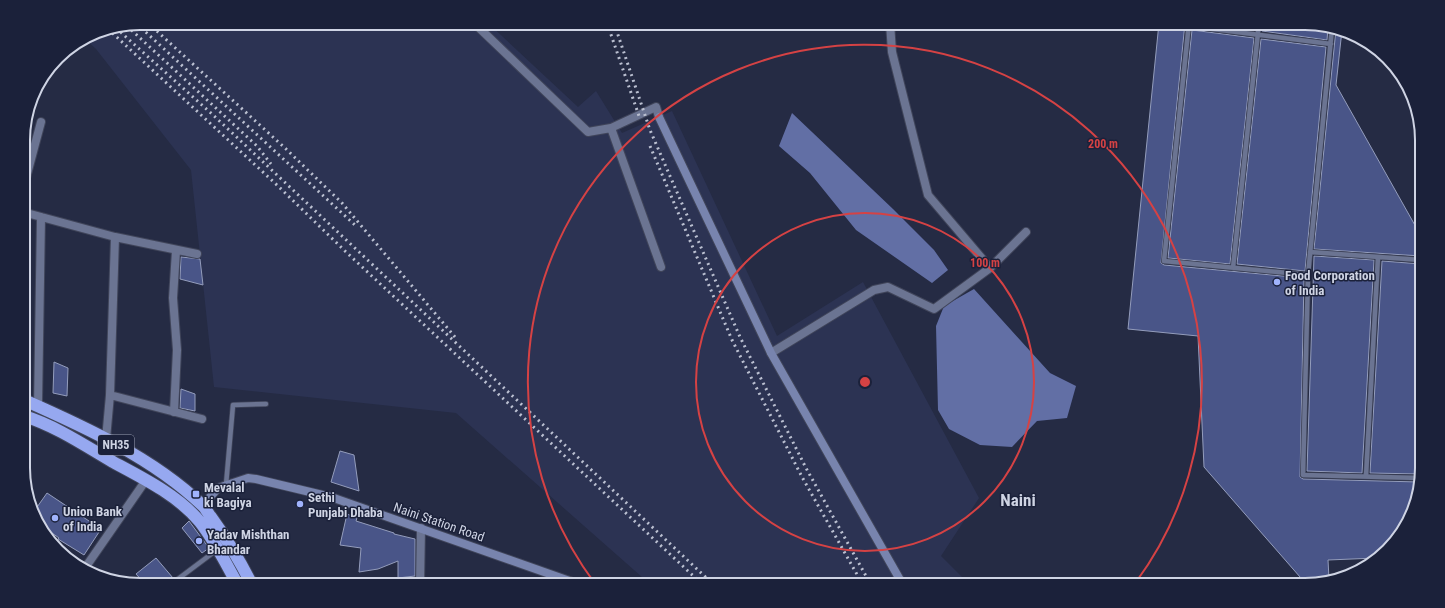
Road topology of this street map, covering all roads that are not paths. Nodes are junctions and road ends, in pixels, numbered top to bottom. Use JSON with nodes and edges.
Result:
{"nodes":[{"id":1,"x":481,"y":30,"type":"edge"},
{"id":2,"x":890,"y":30,"type":"edge"},
{"id":3,"x":1188,"y":30,"type":"edge"},
{"id":4,"x":1227,"y":30,"type":"edge"},
{"id":5,"x":1258,"y":30,"type":"edge"},
{"id":6,"x":1332,"y":33,"type":"edge"},
{"id":7,"x":1258,"y":35,"type":"junction"},
{"id":8,"x":1331,"y":44,"type":"junction"},
{"id":9,"x":41,"y":122,"type":"dead end"},
{"id":10,"x":611,"y":128,"type":"junction"},
{"id":11,"x":30,"y":163,"type":"edge"},
{"id":12,"x":30,"y":214,"type":"edge"},
{"id":13,"x":41,"y":217,"type":"junction"},
{"id":14,"x":1026,"y":232,"type":"dead end"},
{"id":15,"x":114,"y":237,"type":"junction"},
{"id":16,"x":176,"y":250,"type":"junction"},
{"id":17,"x":1310,"y":252,"type":"junction"},
{"id":18,"x":197,"y":254,"type":"dead end"},
{"id":19,"x":1378,"y":257,"type":"junction"},
{"id":20,"x":1415,"y":260,"type":"edge"},
{"id":21,"x":661,"y":267,"type":"dead end"},
{"id":22,"x":990,"y":268,"type":"junction"},
{"id":23,"x":1233,"y":268,"type":"junction"},
{"id":24,"x":1308,"y":275,"type":"junction"},
{"id":25,"x":771,"y":353,"type":"junction"},
{"id":26,"x":110,"y":395,"type":"junction"},
{"id":27,"x":30,"y":403,"type":"edge"},
{"id":28,"x":266,"y":404,"type":"dead end"},
{"id":29,"x":38,"y":406,"type":"junction"},
{"id":30,"x":174,"y":412,"type":"junction"},
{"id":31,"x":30,"y":418,"type":"edge"},
{"id":32,"x":202,"y":419,"type":"dead end"},
{"id":33,"x":106,"y":439,"type":"junction"},
{"id":34,"x":1366,"y":476,"type":"junction"},
{"id":35,"x":1414,"y":478,"type":"edge"},
{"id":36,"x":146,"y":480,"type":"junction"},
{"id":37,"x":226,"y":485,"type":"junction"},
{"id":38,"x":203,"y":506,"type":"junction"},
{"id":39,"x":193,"y":515,"type":"junction"},
{"id":40,"x":421,"y":528,"type":"junction"},
{"id":41,"x":218,"y":549,"type":"junction"},
{"id":42,"x":87,"y":564,"type":"edge"},
{"id":43,"x":179,"y":578,"type":"edge"},
{"id":44,"x":234,"y":578,"type":"edge"},
{"id":45,"x":248,"y":578,"type":"edge"},
{"id":46,"x":420,"y":578,"type":"edge"},
{"id":47,"x":561,"y":578,"type":"edge"},
{"id":48,"x":899,"y":578,"type":"edge"}],
"edges":[{"from":1,"to":10,"type":"street"},
{"from":2,"to":22,"type":"street"},
{"from":3,"to":23,"type":"lane"},
{"from":4,"to":7,"type":"lane"},
{"from":5,"to":7,"type":"lane"},
{"from":6,"to":8,"type":"lane"},
{"from":7,"to":8,"type":"lane"},
{"from":7,"to":23,"type":"lane"},
{"from":8,"to":17,"type":"lane"},
{"from":9,"to":11,"type":"street"},
{"from":10,"to":21,"type":"street"},
{"from":10,"to":25,"type":"street"},
{"from":12,"to":13,"type":"street"},
{"from":13,"to":15,"type":"street"},
{"from":13,"to":29,"type":"street"},
{"from":14,"to":22,"type":"street"},
{"from":15,"to":16,"type":"street"},
{"from":15,"to":26,"type":"street"},
{"from":16,"to":18,"type":"street"},
{"from":16,"to":30,"type":"street"},
{"from":17,"to":19,"type":"lane"},
{"from":17,"to":24,"type":"lane"},
{"from":19,"to":20,"type":"lane"},
{"from":19,"to":34,"type":"lane"},
{"from":22,"to":25,"type":"street"},
{"from":23,"to":24,"type":"lane"},
{"from":24,"to":34,"type":"lane"},
{"from":25,"to":48,"type":"street"},
{"from":26,"to":30,"type":"street"},
{"from":26,"to":33,"type":"street"},
{"from":27,"to":29,"type":"highway","number":"NH35"},
{"from":28,"to":37,"type":"lane"},
{"from":29,"to":33,"type":"highway","number":"NH35"},
{"from":30,"to":32,"type":"street"},
{"from":31,"to":36,"type":"highway","number":"NH35"},
{"from":33,"to":38,"type":"highway","number":"NH35"},
{"from":34,"to":35,"type":"lane"},
{"from":36,"to":39,"type":"highway","number":"NH35"},
{"from":36,"to":42,"type":"street"},
{"from":37,"to":38,"type":"street","name":"Naini Station Road"},
{"from":37,"to":40,"type":"street","name":"Naini Station Road"},
{"from":38,"to":39,"type":"highway"},
{"from":38,"to":45,"type":"highway","number":"NH35"},
{"from":39,"to":41,"type":"highway","number":"NH35"},
{"from":40,"to":46,"type":"street"},
{"from":40,"to":47,"type":"street","name":"Naini Station Road"},
{"from":41,"to":43,"type":"lane"},
{"from":41,"to":44,"type":"highway","number":"NH35"}]}
